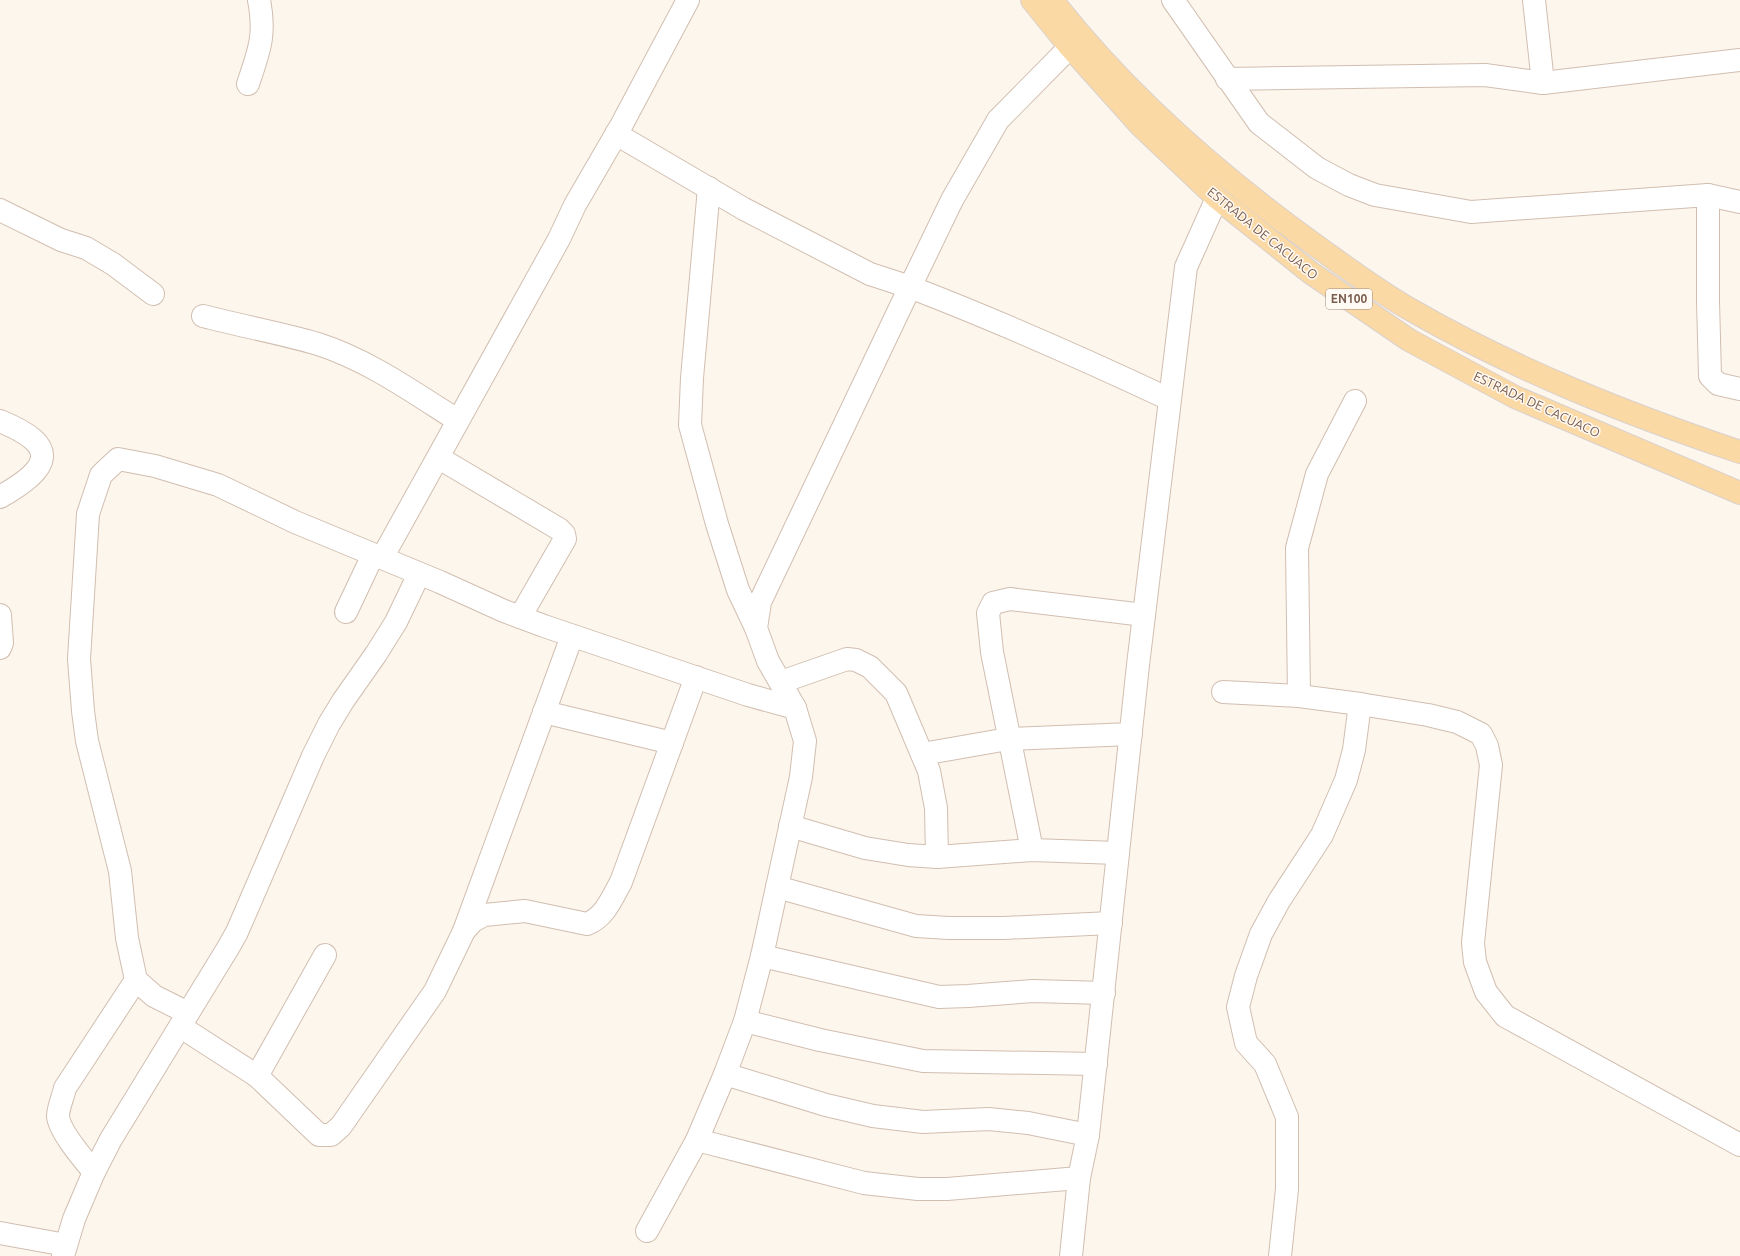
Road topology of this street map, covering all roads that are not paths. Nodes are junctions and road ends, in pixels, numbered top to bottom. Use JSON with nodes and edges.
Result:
{"nodes":[{"id":1,"x":259,"y":0,"type":"edge"},
{"id":2,"x":688,"y":0,"type":"edge"},
{"id":3,"x":1032,"y":0,"type":"edge"},
{"id":4,"x":1052,"y":0,"type":"edge"},
{"id":5,"x":1173,"y":0,"type":"edge"},
{"id":6,"x":1534,"y":0,"type":"edge"},
{"id":7,"x":1070,"y":47,"type":"junction"},
{"id":8,"x":1740,"y":60,"type":"edge"},
{"id":9,"x":1227,"y":79,"type":"junction"},
{"id":10,"x":1543,"y":83,"type":"junction"},
{"id":11,"x":248,"y":84,"type":"dead end"},
{"id":12,"x":616,"y":134,"type":"junction"},
{"id":13,"x":708,"y":188,"type":"junction"},
{"id":14,"x":1708,"y":195,"type":"junction"},
{"id":15,"x":1217,"y":198,"type":"junction"},
{"id":16,"x":1740,"y":202,"type":"edge"},
{"id":17,"x":0,"y":210,"type":"edge"},
{"id":18,"x":910,"y":287,"type":"junction"},
{"id":19,"x":153,"y":294,"type":"dead end"},
{"id":20,"x":203,"y":316,"type":"dead end"},
{"id":21,"x":1740,"y":389,"type":"edge"},
{"id":22,"x":1169,"y":399,"type":"junction"},
{"id":23,"x":1355,"y":401,"type":"dead end"},
{"id":24,"x":457,"y":420,"type":"junction"},
{"id":25,"x":0,"y":421,"type":"edge"},
{"id":26,"x":1740,"y":452,"type":"edge"},
{"id":27,"x":439,"y":458,"type":"junction"},
{"id":28,"x":1740,"y":492,"type":"edge"},
{"id":29,"x":0,"y":497,"type":"edge"},
{"id":30,"x":378,"y":556,"type":"junction"},
{"id":31,"x":418,"y":574,"type":"junction"},
{"id":32,"x":346,"y":612,"type":"dead end"},
{"id":33,"x":0,"y":615,"type":"edge"},
{"id":34,"x":1144,"y":615,"type":"junction"},
{"id":35,"x":520,"y":617,"type":"junction"},
{"id":36,"x":756,"y":628,"type":"junction"},
{"id":37,"x":572,"y":636,"type":"junction"},
{"id":38,"x":0,"y":648,"type":"edge"},
{"id":39,"x":696,"y":677,"type":"junction"},
{"id":40,"x":781,"y":682,"type":"junction"},
{"id":41,"x":1223,"y":692,"type":"dead end"},
{"id":42,"x":1299,"y":696,"type":"junction"},
{"id":43,"x":1360,"y":704,"type":"junction"},
{"id":44,"x":795,"y":708,"type":"junction"},
{"id":45,"x":544,"y":712,"type":"junction"},
{"id":46,"x":1131,"y":734,"type":"junction"},
{"id":47,"x":1008,"y":739,"type":"junction"},
{"id":48,"x":672,"y":743,"type":"junction"},
{"id":49,"x":922,"y":754,"type":"junction"},
{"id":50,"x":790,"y":826,"type":"junction"},
{"id":51,"x":1032,"y":850,"type":"junction"},
{"id":52,"x":1118,"y":853,"type":"junction"},
{"id":53,"x":937,"y":857,"type":"junction"},
{"id":54,"x":777,"y":887,"type":"junction"},
{"id":55,"x":1111,"y":923,"type":"junction"},
{"id":56,"x":464,"y":931,"type":"junction"},
{"id":57,"x":325,"y":955,"type":"dead end"},
{"id":58,"x":762,"y":956,"type":"junction"},
{"id":59,"x":136,"y":980,"type":"junction"},
{"id":60,"x":1104,"y":993,"type":"junction"},
{"id":61,"x":185,"y":1020,"type":"junction"},
{"id":62,"x":744,"y":1021,"type":"junction"},
{"id":63,"x":1096,"y":1064,"type":"junction"},
{"id":64,"x":725,"y":1074,"type":"junction"},
{"id":65,"x":257,"y":1076,"type":"junction"},
{"id":66,"x":1088,"y":1135,"type":"junction"},
{"id":67,"x":697,"y":1140,"type":"junction"},
{"id":68,"x":1740,"y":1145,"type":"edge"},
{"id":69,"x":94,"y":1172,"type":"junction"},
{"id":70,"x":1079,"y":1178,"type":"junction"},
{"id":71,"x":647,"y":1231,"type":"dead end"},
{"id":72,"x":0,"y":1234,"type":"edge"},
{"id":73,"x":64,"y":1250,"type":"edge"},
{"id":74,"x":1071,"y":1256,"type":"edge"},
{"id":75,"x":1280,"y":1256,"type":"edge"}],
"edges":[{"from":1,"to":11,"type":"street"},
{"from":2,"to":12,"type":"street"},
{"from":3,"to":7,"type":"main road","name":"ESTRADA DE CACUACO","number":"EN100"},
{"from":4,"to":26,"type":"main road","name":"ESTRADA DE CACUACO","number":"EN100"},
{"from":5,"to":9,"type":"street"},
{"from":6,"to":10,"type":"street"},
{"from":7,"to":15,"type":"main road","name":"ESTRADA DE CACUACO","number":"EN100"},
{"from":7,"to":18,"type":"street"},
{"from":8,"to":10,"type":"street"},
{"from":9,"to":10,"type":"street"},
{"from":9,"to":14,"type":"street"},
{"from":12,"to":13,"type":"street"},
{"from":12,"to":24,"type":"street"},
{"from":13,"to":18,"type":"street"},
{"from":13,"to":36,"type":"street"},
{"from":14,"to":16,"type":"street"},
{"from":14,"to":21,"type":"street"},
{"from":15,"to":22,"type":"street"},
{"from":15,"to":28,"type":"main road","name":"ESTRADA DE CACUACO","number":"EN100"},
{"from":17,"to":19,"type":"street"},
{"from":18,"to":22,"type":"street"},
{"from":18,"to":36,"type":"street"},
{"from":20,"to":24,"type":"street"},
{"from":22,"to":34,"type":"street"},
{"from":23,"to":42,"type":"street"},
{"from":24,"to":27,"type":"street"},
{"from":25,"to":29,"type":"street"},
{"from":27,"to":30,"type":"street"},
{"from":27,"to":35,"type":"street"},
{"from":30,"to":31,"type":"street"},
{"from":30,"to":32,"type":"street"},
{"from":30,"to":59,"type":"street"},
{"from":31,"to":35,"type":"street"},
{"from":31,"to":61,"type":"street"},
{"from":33,"to":38,"type":"street"},
{"from":34,"to":46,"type":"street"},
{"from":34,"to":47,"type":"street"},
{"from":35,"to":37,"type":"street"},
{"from":36,"to":40,"type":"street"},
{"from":37,"to":39,"type":"street"},
{"from":37,"to":45,"type":"street"},
{"from":39,"to":44,"type":"street"},
{"from":39,"to":48,"type":"street"},
{"from":40,"to":44,"type":"street"},
{"from":40,"to":49,"type":"street"},
{"from":41,"to":42,"type":"street"},
{"from":42,"to":43,"type":"street"},
{"from":43,"to":68,"type":"street"},
{"from":43,"to":75,"type":"street"},
{"from":44,"to":50,"type":"street"},
{"from":45,"to":48,"type":"street"},
{"from":45,"to":56,"type":"street"},
{"from":46,"to":47,"type":"street"},
{"from":46,"to":52,"type":"street"},
{"from":47,"to":49,"type":"street"},
{"from":47,"to":51,"type":"street"},
{"from":48,"to":56,"type":"street"},
{"from":49,"to":53,"type":"street"},
{"from":50,"to":53,"type":"street"},
{"from":50,"to":54,"type":"street"},
{"from":51,"to":52,"type":"street"},
{"from":51,"to":53,"type":"street"},
{"from":52,"to":55,"type":"street"},
{"from":54,"to":55,"type":"street"},
{"from":54,"to":58,"type":"street"},
{"from":55,"to":60,"type":"street"},
{"from":56,"to":65,"type":"street"},
{"from":57,"to":65,"type":"street"},
{"from":58,"to":60,"type":"street"},
{"from":58,"to":62,"type":"street"},
{"from":59,"to":61,"type":"street"},
{"from":59,"to":69,"type":"street"},
{"from":60,"to":63,"type":"street"},
{"from":61,"to":65,"type":"street"},
{"from":61,"to":69,"type":"street"},
{"from":62,"to":63,"type":"street"},
{"from":62,"to":64,"type":"street"},
{"from":63,"to":66,"type":"street"},
{"from":64,"to":66,"type":"street"},
{"from":64,"to":67,"type":"street"},
{"from":66,"to":70,"type":"street"},
{"from":67,"to":70,"type":"street"},
{"from":67,"to":71,"type":"street"},
{"from":69,"to":73,"type":"street"},
{"from":70,"to":74,"type":"street"},
{"from":72,"to":73,"type":"street"}]}
